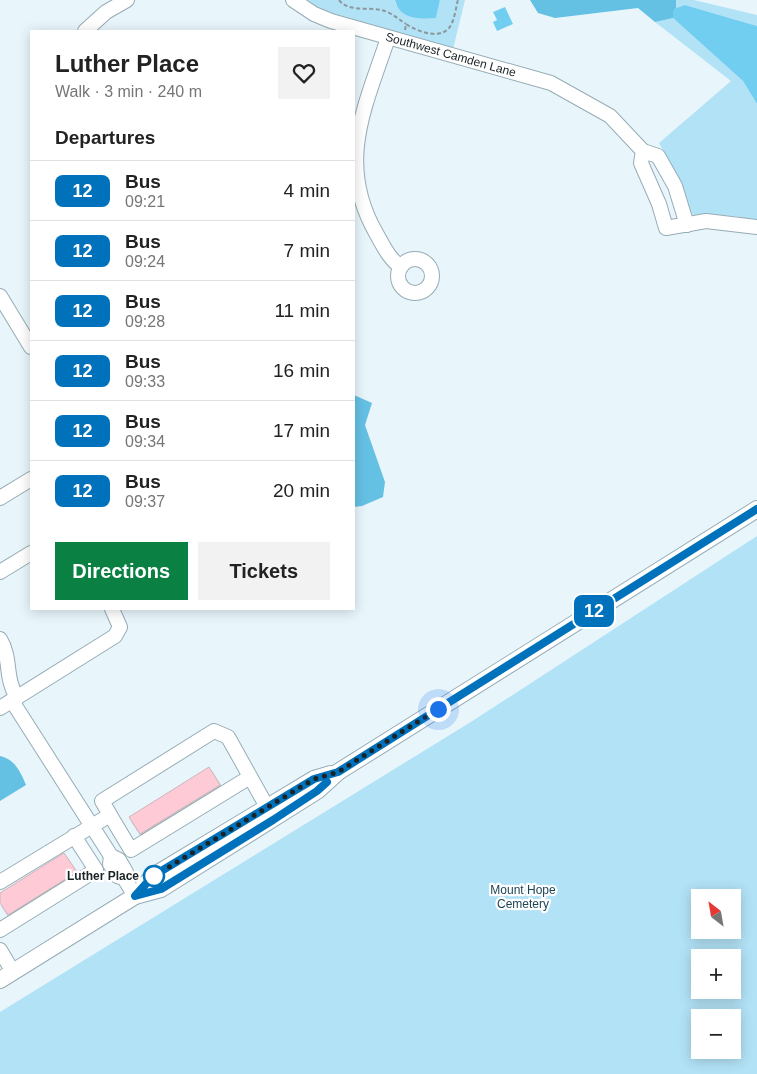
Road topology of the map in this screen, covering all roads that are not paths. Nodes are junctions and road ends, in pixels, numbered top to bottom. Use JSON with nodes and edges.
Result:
{"nodes":[{"id":1,"x":127,"y":0,"type":"edge"},
{"id":2,"x":293,"y":0,"type":"edge"},
{"id":3,"x":86,"y":30,"type":"edge"},
{"id":4,"x":388,"y":38,"type":"junction"},
{"id":5,"x":643,"y":151,"type":"junction"},
{"id":6,"x":687,"y":224,"type":"junction"},
{"id":7,"x":757,"y":227,"type":"edge"},
{"id":8,"x":401,"y":267,"type":"dead end"},
{"id":9,"x":0,"y":296,"type":"edge"},
{"id":10,"x":30,"y":345,"type":"edge"},
{"id":11,"x":30,"y":480,"type":"edge"},
{"id":12,"x":0,"y":498,"type":"edge"},
{"id":13,"x":757,"y":509,"type":"edge"},
{"id":14,"x":30,"y":554,"type":"edge"},
{"id":15,"x":0,"y":572,"type":"edge"},
{"id":16,"x":112,"y":610,"type":"edge"},
{"id":17,"x":0,"y":639,"type":"edge"},
{"id":18,"x":14,"y":699,"type":"junction"},
{"id":19,"x":0,"y":708,"type":"edge"},
{"id":20,"x":338,"y":772,"type":"junction"},
{"id":21,"x":250,"y":777,"type":"junction"},
{"id":22,"x":267,"y":807,"type":"junction"},
{"id":23,"x":110,"y":815,"type":"junction"},
{"id":24,"x":92,"y":826,"type":"junction"},
{"id":25,"x":74,"y":836,"type":"junction"},
{"id":26,"x":0,"y":882,"type":"edge"},
{"id":27,"x":135,"y":896,"type":"junction"},
{"id":28,"x":0,"y":930,"type":"edge"},
{"id":29,"x":0,"y":950,"type":"edge"},
{"id":30,"x":7,"y":976,"type":"edge"}],
"edges":[{"from":1,"to":3,"type":"street"},
{"from":2,"to":4,"type":"street"},
{"from":4,"to":5,"type":"street","name":"Southwest Camden Lane"},
{"from":4,"to":8,"type":"street","name":"Southwest Camden Lane"},
{"from":5,"to":6,"type":"street","name":"Southwest Camden Lane"},
{"from":5,"to":6,"type":"street"},
{"from":6,"to":7,"type":"street"},
{"from":9,"to":10,"type":"street"},
{"from":11,"to":12,"type":"street"},
{"from":13,"to":20,"type":"main road"},
{"from":14,"to":15,"type":"street"},
{"from":16,"to":18,"type":"street"},
{"from":17,"to":18,"type":"street"},
{"from":18,"to":19,"type":"street"},
{"from":18,"to":24,"type":"street"},
{"from":20,"to":22,"type":"main road"},
{"from":20,"to":27,"type":"main road"},
{"from":21,"to":22,"type":"street"},
{"from":21,"to":23,"type":"street"},
{"from":21,"to":23,"type":"street"},
{"from":22,"to":27,"type":"main road"},
{"from":23,"to":24,"type":"street"},
{"from":24,"to":25,"type":"street"},
{"from":24,"to":27,"type":"street"},
{"from":25,"to":26,"type":"street"},
{"from":25,"to":28,"type":"street"},
{"from":27,"to":30,"type":"main road"},
{"from":29,"to":30,"type":"street"}]}
